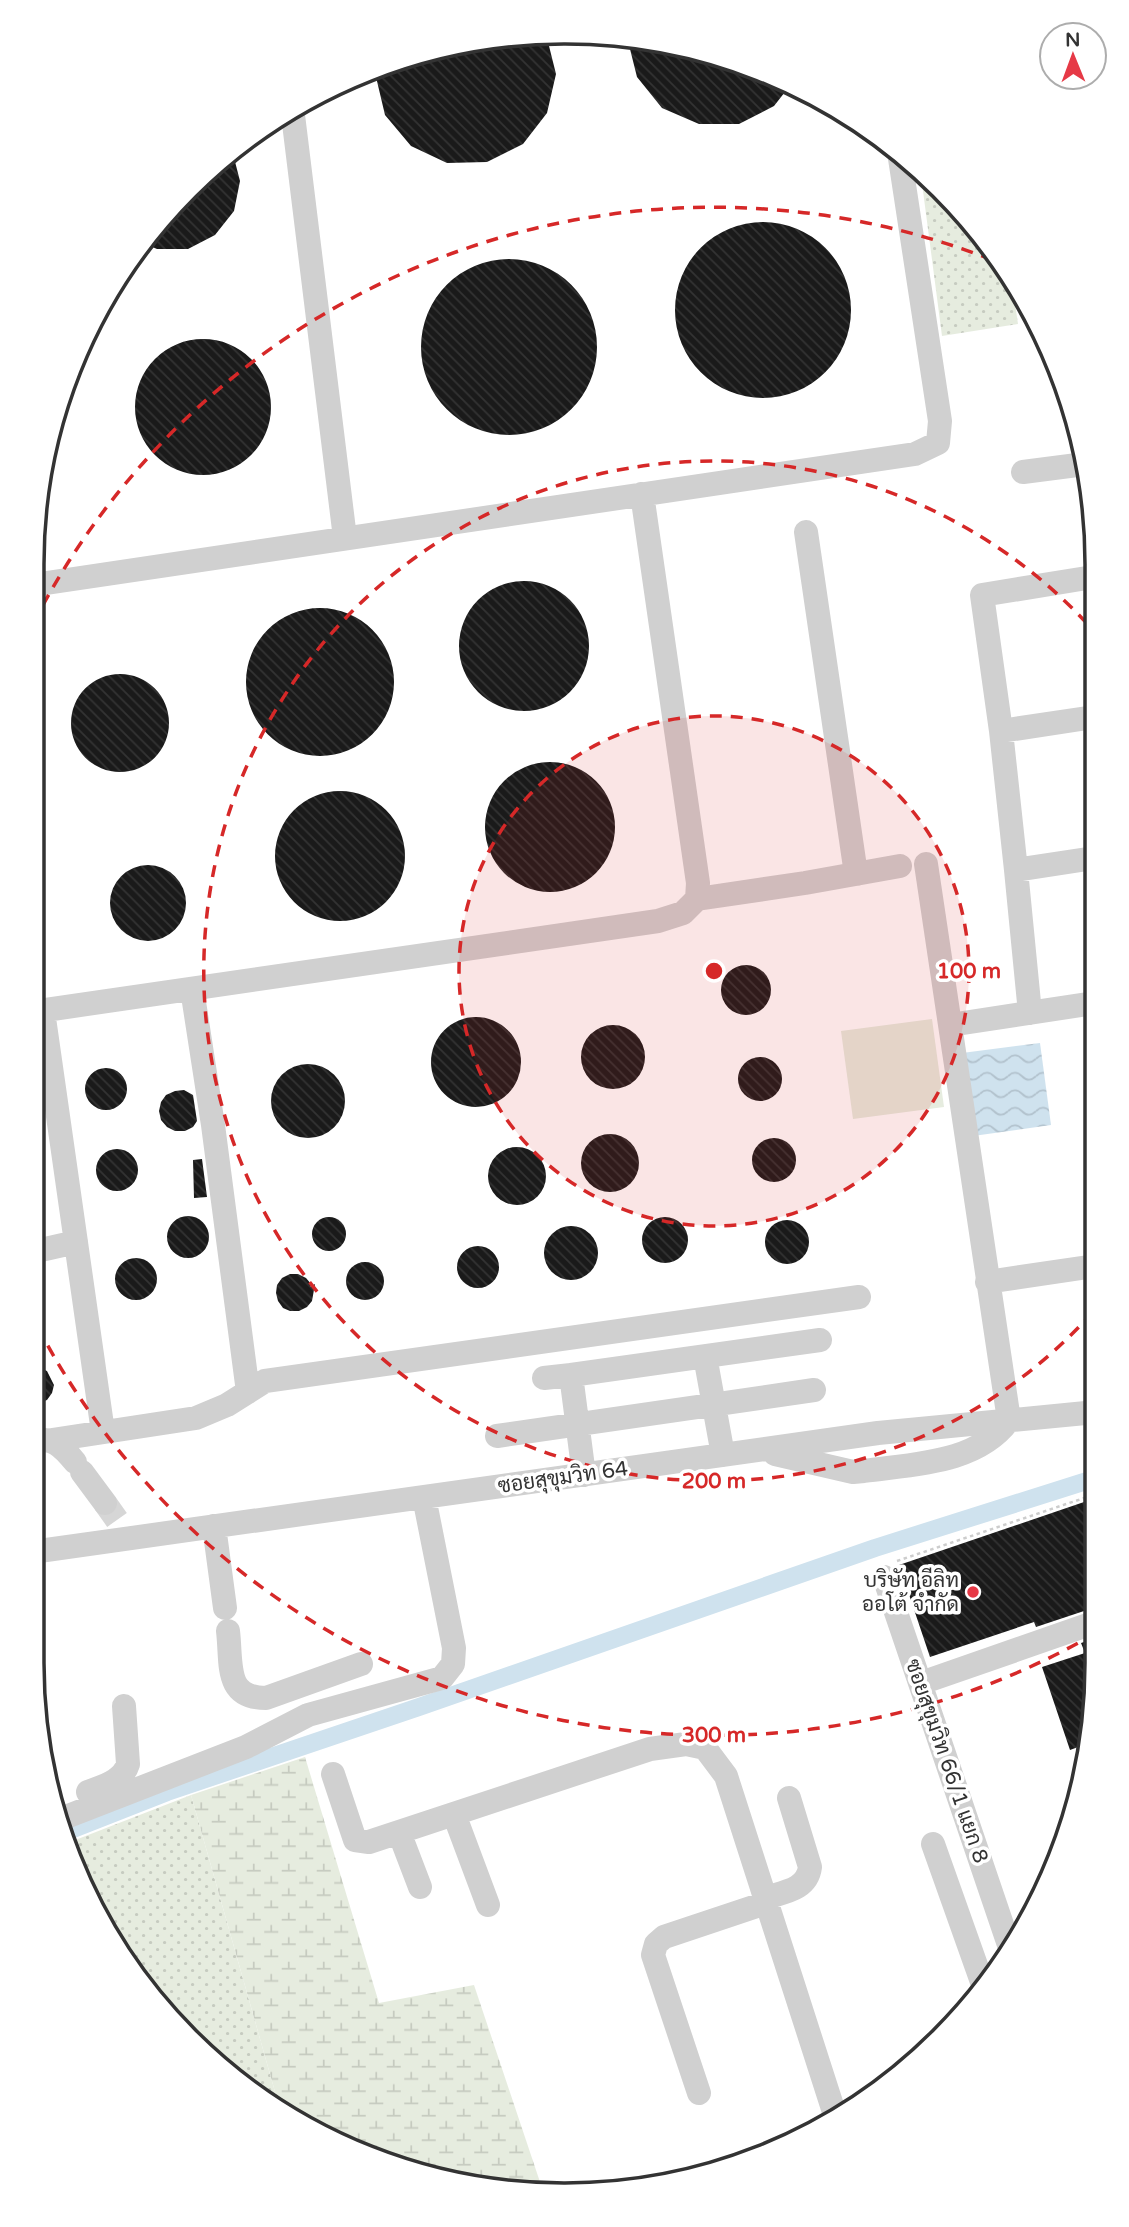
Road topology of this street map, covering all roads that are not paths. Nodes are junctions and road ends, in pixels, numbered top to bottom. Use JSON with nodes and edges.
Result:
{"nodes":[{"id":1,"x":294,"y":120,"type":"edge"},
{"id":2,"x":901,"y":167,"type":"edge"},
{"id":3,"x":1075,"y":465,"type":"edge"},
{"id":4,"x":1023,"y":472,"type":"dead end"},
{"id":5,"x":642,"y":494,"type":"junction"},
{"id":6,"x":806,"y":531,"type":"dead end"},
{"id":7,"x":345,"y":538,"type":"junction"},
{"id":8,"x":1085,"y":578,"type":"edge"},
{"id":9,"x":44,"y":583,"type":"edge"},
{"id":10,"x":1085,"y":718,"type":"edge"},
{"id":11,"x":1001,"y":731,"type":"junction"},
{"id":12,"x":1085,"y":859,"type":"edge"},
{"id":13,"x":926,"y":863,"type":"dead end"},
{"id":14,"x":900,"y":866,"type":"dead end"},
{"id":15,"x":1016,"y":870,"type":"junction"},
{"id":16,"x":856,"y":874,"type":"junction"},
{"id":17,"x":697,"y":899,"type":"junction"},
{"id":18,"x":192,"y":989,"type":"junction"},
{"id":19,"x":1085,"y":1004,"type":"edge"},
{"id":20,"x":44,"y":1010,"type":"edge"},
{"id":21,"x":1030,"y":1013,"type":"junction"},
{"id":22,"x":950,"y":1025,"type":"junction"},
{"id":23,"x":44,"y":1052,"type":"edge"},
{"id":24,"x":76,"y":1242,"type":"junction"},
{"id":25,"x":44,"y":1249,"type":"edge"},
{"id":26,"x":1085,"y":1267,"type":"edge"},
{"id":27,"x":987,"y":1282,"type":"junction"},
{"id":28,"x":859,"y":1297,"type":"dead end"},
{"id":29,"x":820,"y":1340,"type":"dead end"},
{"id":30,"x":705,"y":1356,"type":"junction"},
{"id":31,"x":571,"y":1375,"type":"junction"},
{"id":32,"x":544,"y":1378,"type":"dead end"},
{"id":33,"x":814,"y":1390,"type":"dead end"},
{"id":34,"x":248,"y":1392,"type":"junction"},
{"id":35,"x":714,"y":1403,"type":"junction"},
{"id":36,"x":1085,"y":1413,"type":"edge"},
{"id":37,"x":1009,"y":1420,"type":"junction"},
{"id":38,"x":578,"y":1424,"type":"junction"},
{"id":39,"x":103,"y":1432,"type":"junction"},
{"id":40,"x":498,"y":1436,"type":"dead end"},
{"id":41,"x":44,"y":1440,"type":"edge"},
{"id":42,"x":44,"y":1441,"type":"edge"},
{"id":43,"x":754,"y":1450,"type":"junction"},
{"id":44,"x":723,"y":1455,"type":"junction"},
{"id":45,"x":584,"y":1475,"type":"junction"},
{"id":46,"x":424,"y":1497,"type":"junction"},
{"id":47,"x":117,"y":1520,"type":"junction"},
{"id":48,"x":214,"y":1526,"type":"junction"},
{"id":49,"x":44,"y":1547,"type":"edge"},
{"id":50,"x":884,"y":1577,"type":"road end"},
{"id":51,"x":1085,"y":1626,"type":"edge"},
{"id":52,"x":360,"y":1664,"type":"dead end"},
{"id":53,"x":920,"y":1684,"type":"junction"},
{"id":54,"x":124,"y":1706,"type":"dead end"},
{"id":55,"x":333,"y":1774,"type":"dead end"},
{"id":56,"x":789,"y":1798,"type":"dead end"},
{"id":57,"x":63,"y":1802,"type":"edge"},
{"id":58,"x":454,"y":1814,"type":"junction"},
{"id":59,"x":67,"y":1816,"type":"edge"},
{"id":60,"x":398,"y":1832,"type":"junction"},
{"id":61,"x":933,"y":1844,"type":"dead end"},
{"id":62,"x":420,"y":1887,"type":"dead end"},
{"id":63,"x":766,"y":1900,"type":"junction"},
{"id":64,"x":488,"y":1905,"type":"dead end"},
{"id":65,"x":1006,"y":1937,"type":"edge"},
{"id":66,"x":980,"y":1977,"type":"edge"},
{"id":67,"x":699,"y":2093,"type":"dead end"},
{"id":68,"x":833,"y":2108,"type":"edge"}],
"edges":[{"from":1,"to":7,"type":"street"},
{"from":2,"to":5,"type":"street"},
{"from":3,"to":4,"type":"street"},
{"from":5,"to":7,"type":"street"},
{"from":5,"to":17,"type":"street"},
{"from":6,"to":16,"type":"street"},
{"from":7,"to":9,"type":"street"},
{"from":8,"to":11,"type":"street"},
{"from":10,"to":11,"type":"street"},
{"from":11,"to":15,"type":"street"},
{"from":12,"to":15,"type":"street"},
{"from":13,"to":22,"type":"street"},
{"from":14,"to":16,"type":"street"},
{"from":15,"to":21,"type":"street"},
{"from":16,"to":17,"type":"street"},
{"from":17,"to":18,"type":"street"},
{"from":18,"to":20,"type":"street"},
{"from":18,"to":34,"type":"street"},
{"from":19,"to":21,"type":"street"},
{"from":21,"to":22,"type":"street"},
{"from":22,"to":27,"type":"street"},
{"from":23,"to":24,"type":"street"},
{"from":24,"to":25,"type":"street"},
{"from":24,"to":39,"type":"street"},
{"from":26,"to":27,"type":"street"},
{"from":27,"to":37,"type":"street"},
{"from":28,"to":34,"type":"street"},
{"from":29,"to":30,"type":"street"},
{"from":30,"to":31,"type":"street"},
{"from":30,"to":35,"type":"street"},
{"from":31,"to":32,"type":"street"},
{"from":31,"to":38,"type":"street"},
{"from":33,"to":35,"type":"street"},
{"from":34,"to":39,"type":"street"},
{"from":35,"to":38,"type":"street"},
{"from":35,"to":44,"type":"street"},
{"from":36,"to":37,"type":"street","name":"ซอยสุขุมวิท 64"},
{"from":37,"to":43,"type":"street","name":"ซอยสุขุมวิท 64"},
{"from":37,"to":43,"type":"street"},
{"from":38,"to":40,"type":"street"},
{"from":38,"to":45,"type":"street"},
{"from":39,"to":41,"type":"street"},
{"from":42,"to":47,"type":"street"},
{"from":43,"to":44,"type":"street","name":"ซอยสุขุมวิท 64"},
{"from":44,"to":45,"type":"street","name":"ซอยสุขุมวิท 64"},
{"from":45,"to":46,"type":"street","name":"ซอยสุขุมวิท 64"},
{"from":46,"to":48,"type":"street","name":"ซอยสุขุมวิท 64"},
{"from":46,"to":59,"type":"street"},
{"from":47,"to":48,"type":"street","name":"ซอยสุขุมวิท 64"},
{"from":47,"to":49,"type":"street","name":"ซอยสุขุมวิท 64"},
{"from":48,"to":52,"type":"street"},
{"from":50,"to":53,"type":"street","name":"ซอยสุขุมวิท 66/1 แยก 8"},
{"from":51,"to":53,"type":"street"},
{"from":53,"to":65,"type":"street","name":"ซอยสุขุมวิท 66/1 แยก 8"},
{"from":54,"to":57,"type":"street"},
{"from":55,"to":60,"type":"street"},
{"from":56,"to":63,"type":"street"},
{"from":58,"to":60,"type":"street"},
{"from":58,"to":63,"type":"street"},
{"from":58,"to":64,"type":"street"},
{"from":60,"to":62,"type":"street"},
{"from":61,"to":66,"type":"street"},
{"from":63,"to":67,"type":"street"},
{"from":63,"to":68,"type":"street"}]}
